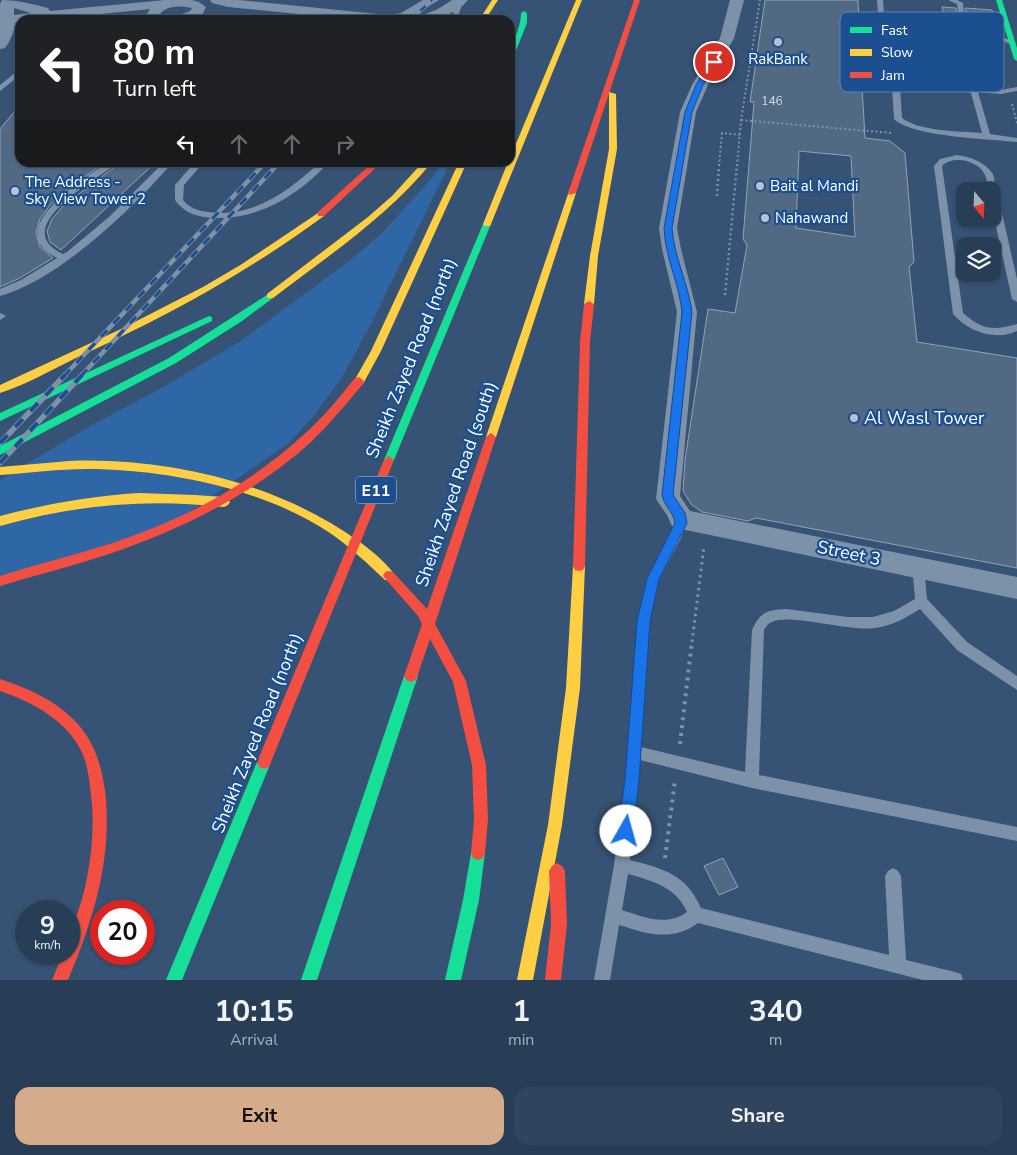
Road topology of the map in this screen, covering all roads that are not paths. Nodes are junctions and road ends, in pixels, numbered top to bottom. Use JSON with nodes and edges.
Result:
{"nodes":[{"id":1,"x":8,"y":0,"type":"edge"},
{"id":2,"x":217,"y":0,"type":"edge"},
{"id":3,"x":320,"y":0,"type":"edge"},
{"id":4,"x":432,"y":0,"type":"edge"},
{"id":5,"x":495,"y":0,"type":"edge"},
{"id":6,"x":531,"y":0,"type":"edge"},
{"id":7,"x":580,"y":0,"type":"edge"},
{"id":8,"x":637,"y":0,"type":"edge"},
{"id":9,"x":737,"y":0,"type":"edge"},
{"id":10,"x":951,"y":0,"type":"edge"},
{"id":11,"x":460,"y":1,"type":"edge"},
{"id":12,"x":170,"y":2,"type":"edge"},
{"id":13,"x":197,"y":6,"type":"edge"},
{"id":14,"x":310,"y":12,"type":"junction"},
{"id":15,"x":961,"y":12,"type":"edge"},
{"id":16,"x":524,"y":13,"type":"junction"},
{"id":17,"x":80,"y":15,"type":"edge"},
{"id":18,"x":97,"y":15,"type":"edge"},
{"id":19,"x":156,"y":15,"type":"edge"},
{"id":20,"x":185,"y":15,"type":"edge"},
{"id":21,"x":218,"y":15,"type":"edge"},
{"id":22,"x":343,"y":15,"type":"edge"},
{"id":23,"x":407,"y":15,"type":"edge"},
{"id":24,"x":435,"y":15,"type":"edge"},
{"id":25,"x":456,"y":15,"type":"edge"},
{"id":26,"x":485,"y":15,"type":"edge"},
{"id":27,"x":4,"y":20,"type":"edge"},
{"id":28,"x":515,"y":27,"type":"edge"},
{"id":29,"x":1004,"y":31,"type":"edge"},
{"id":30,"x":1004,"y":39,"type":"edge"},
{"id":31,"x":1012,"y":42,"type":"junction"},
{"id":32,"x":515,"y":46,"type":"edge"},
{"id":33,"x":5,"y":53,"type":"edge"},
{"id":34,"x":1017,"y":59,"type":"edge"},
{"id":35,"x":612,"y":75,"type":"junction"},
{"id":36,"x":15,"y":76,"type":"edge"},
{"id":37,"x":0,"y":89,"type":"edge"},
{"id":38,"x":1017,"y":89,"type":"edge"},
{"id":39,"x":897,"y":92,"type":"edge"},
{"id":40,"x":972,"y":92,"type":"edge"},
{"id":41,"x":1004,"y":92,"type":"edge"},
{"id":42,"x":987,"y":136,"type":"junction"},
{"id":43,"x":1017,"y":140,"type":"edge"},
{"id":44,"x":515,"y":157,"type":"edge"},
{"id":45,"x":107,"y":167,"type":"edge"},
{"id":46,"x":164,"y":167,"type":"edge"},
{"id":47,"x":195,"y":167,"type":"edge"},
{"id":48,"x":319,"y":167,"type":"edge"},
{"id":49,"x":373,"y":167,"type":"edge"},
{"id":50,"x":423,"y":167,"type":"edge"},
{"id":51,"x":462,"y":167,"type":"edge"},
{"id":52,"x":511,"y":167,"type":"edge"},
{"id":53,"x":64,"y":258,"type":"junction"},
{"id":54,"x":318,"y":260,"type":"junction"},
{"id":55,"x":0,"y":293,"type":"edge"},
{"id":56,"x":1017,"y":299,"type":"edge"},
{"id":57,"x":238,"y":304,"type":"dead end"},
{"id":58,"x":222,"y":313,"type":"dead end"},
{"id":59,"x":1017,"y":327,"type":"edge"},
{"id":60,"x":0,"y":389,"type":"edge"},
{"id":61,"x":0,"y":417,"type":"edge"},
{"id":62,"x":0,"y":451,"type":"edge"},
{"id":63,"x":0,"y":471,"type":"edge"},
{"id":64,"x":236,"y":504,"type":"dead end"},
{"id":65,"x":260,"y":507,"type":"dead end"},
{"id":66,"x":300,"y":511,"type":"junction"},
{"id":67,"x":681,"y":519,"type":"junction"},
{"id":68,"x":0,"y":520,"type":"edge"},
{"id":69,"x":918,"y":568,"type":"junction"},
{"id":70,"x":0,"y":581,"type":"edge"},
{"id":71,"x":1017,"y":588,"type":"edge"},
{"id":72,"x":921,"y":601,"type":"junction"},
{"id":73,"x":1017,"y":684,"type":"edge"},
{"id":74,"x":0,"y":685,"type":"edge"},
{"id":75,"x":634,"y":752,"type":"junction"},
{"id":76,"x":752,"y":781,"type":"junction"},
{"id":77,"x":555,"y":825,"type":"junction"},
{"id":78,"x":1017,"y":834,"type":"edge"},
{"id":79,"x":622,"y":865,"type":"junction"},
{"id":80,"x":892,"y":876,"type":"dead end"},
{"id":81,"x":613,"y":915,"type":"junction"},
{"id":82,"x":696,"y":915,"type":"junction"},
{"id":83,"x":898,"y":966,"type":"junction"},
{"id":84,"x":453,"y":978,"type":"edge"},
{"id":85,"x":60,"y":980,"type":"edge"},
{"id":86,"x":174,"y":980,"type":"edge"},
{"id":87,"x":309,"y":980,"type":"edge"},
{"id":88,"x":525,"y":980,"type":"edge"},
{"id":89,"x":553,"y":980,"type":"edge"},
{"id":90,"x":602,"y":980,"type":"edge"},
{"id":91,"x":956,"y":980,"type":"edge"}],
"edges":[{"from":1,"to":17,"type":"street"},
{"from":1,"to":27,"type":"street"},
{"from":2,"to":14,"type":"street"},
{"from":3,"to":14,"type":"street"},
{"from":4,"to":23,"type":"street"},
{"from":5,"to":26,"type":"main road"},
{"from":6,"to":16,"type":"main road"},
{"from":7,"to":44,"type":"main road","name":"Sheikh Zayed Road (north)","number":"E11"},
{"from":8,"to":35,"type":"main road","name":"Sheikh Zayed Road (south)"},
{"from":9,"to":67,"type":"street"},
{"from":10,"to":15,"type":"lane"},
{"from":11,"to":24,"type":"street"},
{"from":11,"to":25,"type":"lane"},
{"from":12,"to":13,"type":"street"},
{"from":12,"to":18,"type":"street"},
{"from":12,"to":19,"type":"street"},
{"from":13,"to":20,"type":"street"},
{"from":13,"to":21,"type":"street"},
{"from":14,"to":22,"type":"street"},
{"from":16,"to":28,"type":"main road"},
{"from":16,"to":32,"type":"main road"},
{"from":27,"to":33,"type":"street"},
{"from":29,"to":31,"type":"main road"},
{"from":30,"to":31,"type":"lane"},
{"from":31,"to":34,"type":"main road"},
{"from":35,"to":77,"type":"main road"},
{"from":35,"to":87,"type":"main road","name":"Sheikh Zayed Road (south)"},
{"from":36,"to":37,"type":"lane"},
{"from":38,"to":41,"type":"lane"},
{"from":39,"to":42,"type":"lane"},
{"from":40,"to":42,"type":"lane"},
{"from":42,"to":43,"type":"lane"},
{"from":45,"to":53,"type":"lane"},
{"from":46,"to":53,"type":"lane"},
{"from":47,"to":48,"type":"lane"},
{"from":49,"to":60,"type":"main road"},
{"from":50,"to":54,"type":"main road"},
{"from":51,"to":70,"type":"main road"},
{"from":52,"to":86,"type":"main road","name":"Sheikh Zayed Road (north)","number":"E11"},
{"from":53,"to":55,"type":"lane"},
{"from":54,"to":57,"type":"main road"},
{"from":54,"to":62,"type":"main road"},
{"from":56,"to":59,"type":"lane"},
{"from":58,"to":61,"type":"main road"},
{"from":63,"to":66,"type":"main road"},
{"from":64,"to":68,"type":"main road"},
{"from":65,"to":66,"type":"main road"},
{"from":66,"to":84,"type":"main road"},
{"from":67,"to":69,"type":"street","name":"Street 3"},
{"from":67,"to":75,"type":"lane"},
{"from":69,"to":71,"type":"street","name":"Street 3"},
{"from":69,"to":72,"type":"lane"},
{"from":72,"to":73,"type":"lane"},
{"from":72,"to":76,"type":"lane"},
{"from":74,"to":85,"type":"main road"},
{"from":75,"to":76,"type":"lane"},
{"from":75,"to":79,"type":"lane"},
{"from":76,"to":78,"type":"lane"},
{"from":77,"to":88,"type":"main road"},
{"from":77,"to":89,"type":"main road"},
{"from":79,"to":81,"type":"lane"},
{"from":79,"to":82,"type":"lane"},
{"from":80,"to":83,"type":"lane"},
{"from":81,"to":82,"type":"lane"},
{"from":81,"to":90,"type":"lane"},
{"from":82,"to":83,"type":"lane"},
{"from":83,"to":91,"type":"lane"}]}
